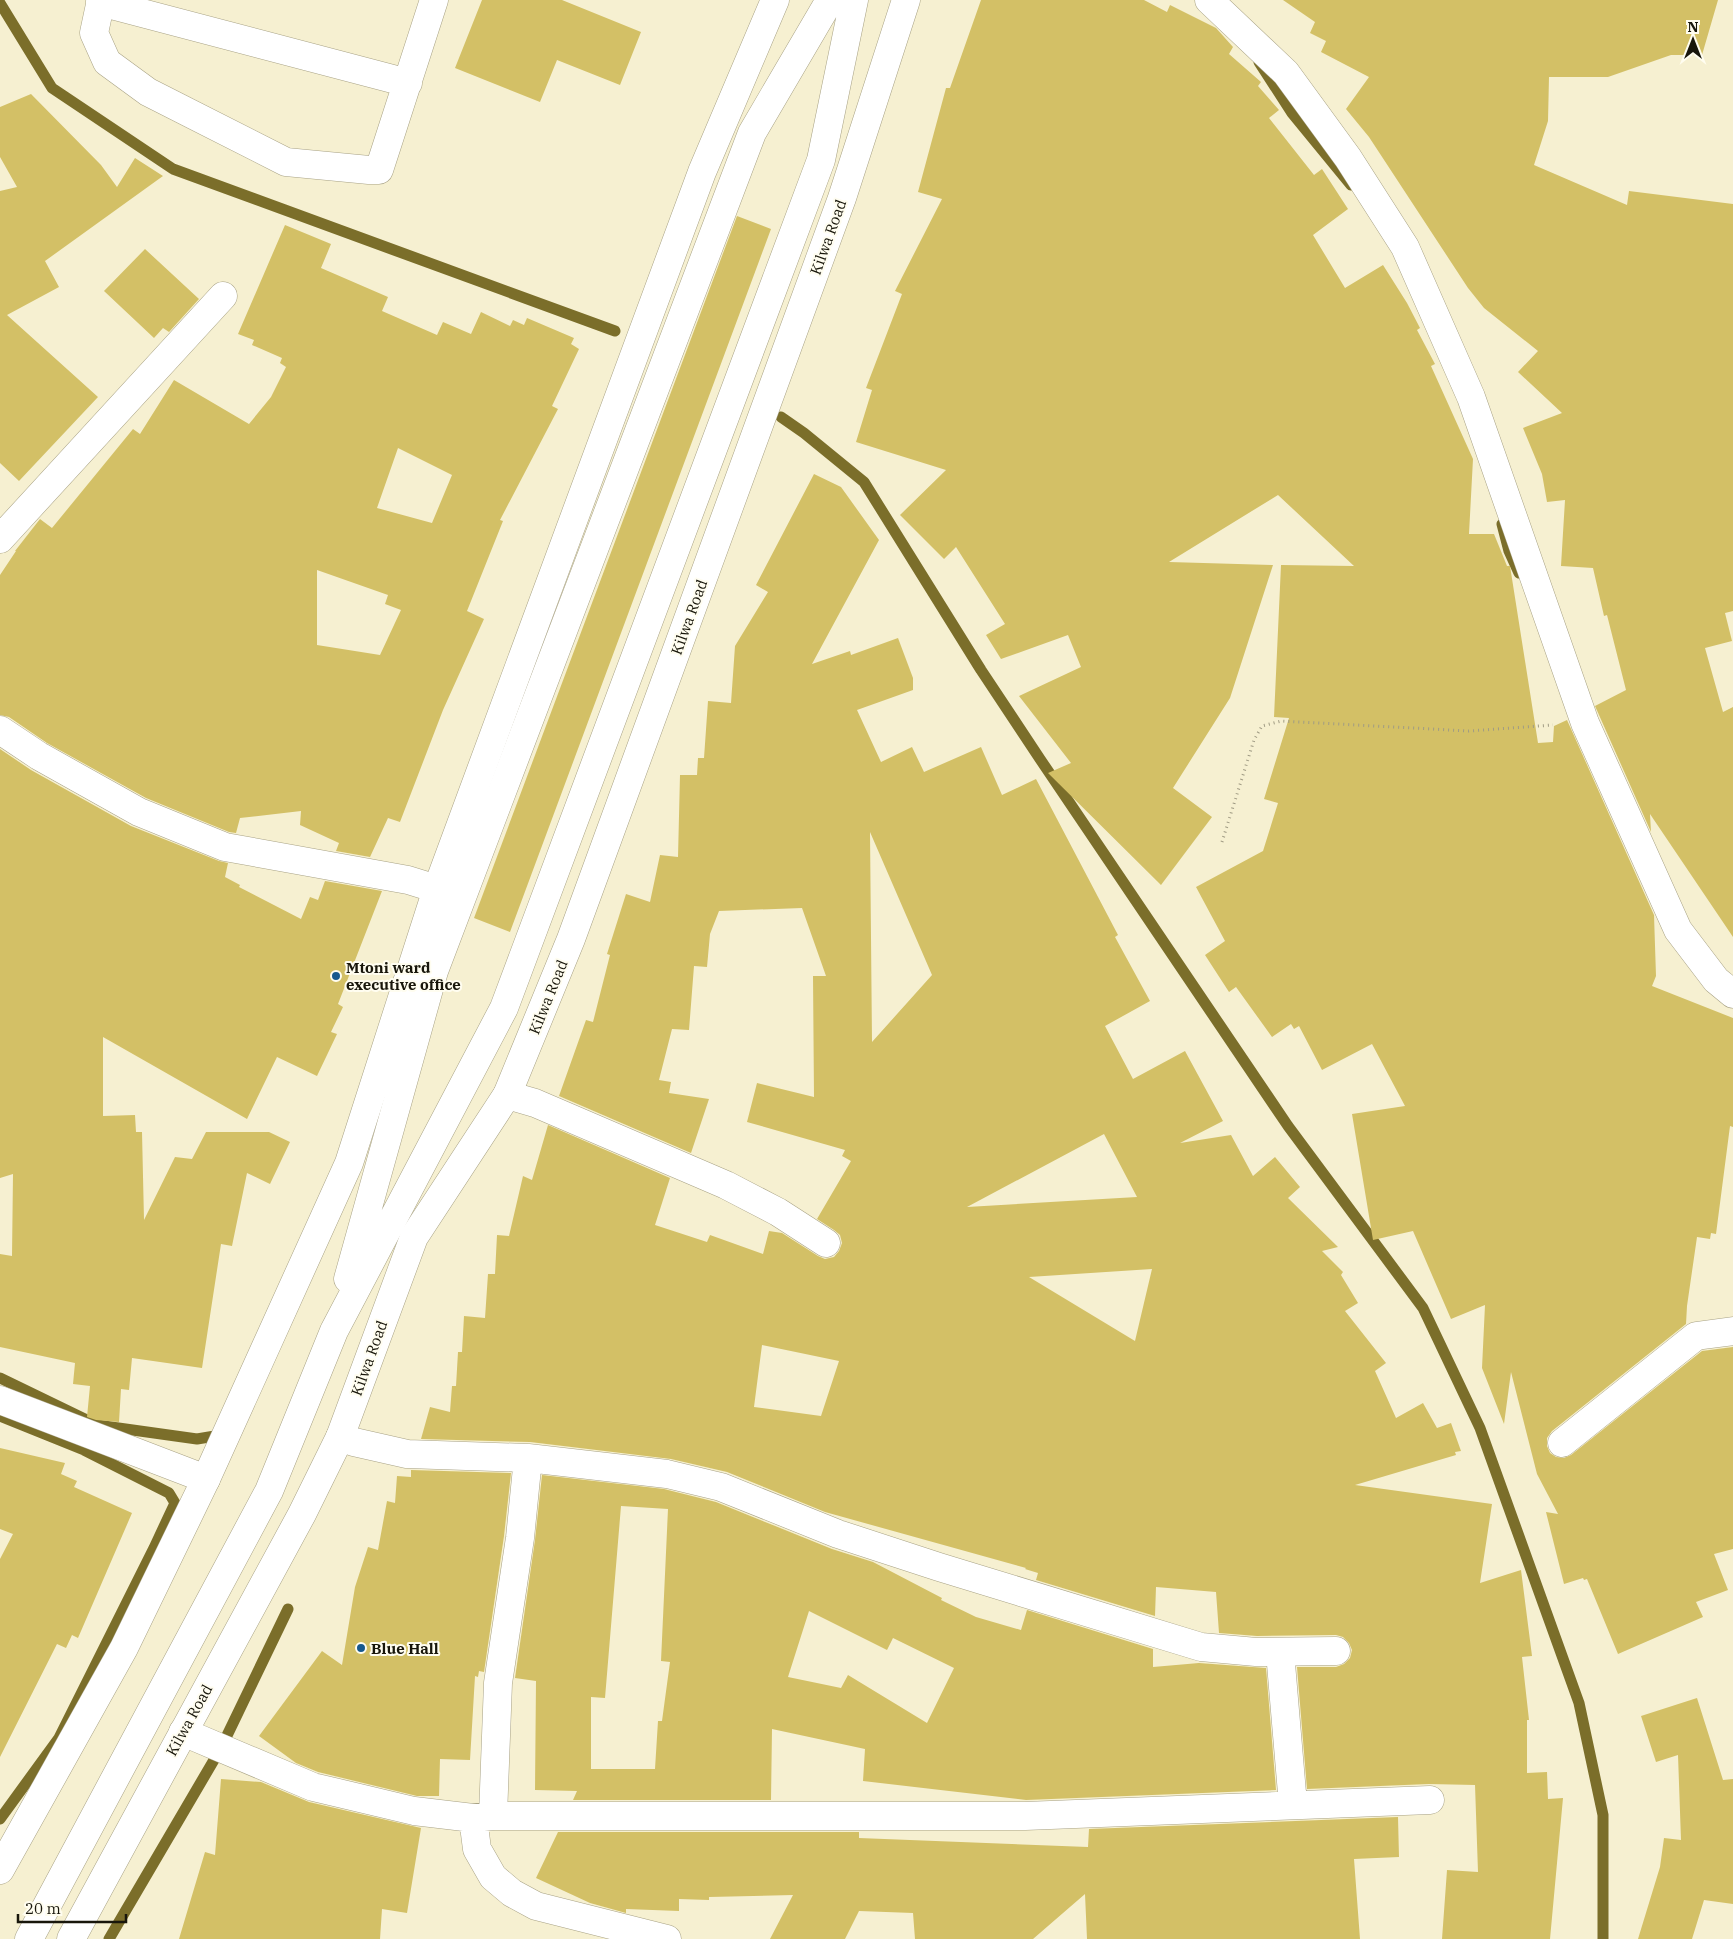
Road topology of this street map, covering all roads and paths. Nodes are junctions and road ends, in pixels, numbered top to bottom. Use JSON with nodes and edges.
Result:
{"nodes":[{"id":1,"x":434,"y":0,"type":"edge"},
{"id":2,"x":775,"y":0,"type":"edge"},
{"id":3,"x":830,"y":0,"type":"edge"},
{"id":4,"x":854,"y":0,"type":"edge"},
{"id":5,"x":906,"y":0,"type":"edge"},
{"id":6,"x":1208,"y":0,"type":"edge"},
{"id":7,"x":101,"y":1,"type":"edge"},
{"id":8,"x":408,"y":83,"type":"junction"},
{"id":9,"x":223,"y":296,"type":"dead end"},
{"id":10,"x":0,"y":538,"type":"edge"},
{"id":11,"x":1585,"y":724,"type":"junction"},
{"id":12,"x":0,"y":730,"type":"edge"},
{"id":13,"x":1222,"y":842,"type":"dead end"},
{"id":14,"x":437,"y":889,"type":"junction"},
{"id":15,"x":1733,"y":994,"type":"edge"},
{"id":16,"x":507,"y":1095,"type":"junction"},
{"id":17,"x":826,"y":1243,"type":"dead end"},
{"id":18,"x":334,"y":1331,"type":"junction"},
{"id":19,"x":1733,"y":1331,"type":"edge"},
{"id":20,"x":0,"y":1400,"type":"edge"},
{"id":21,"x":340,"y":1437,"type":"junction"},
{"id":22,"x":1562,"y":1443,"type":"dead end"},
{"id":23,"x":528,"y":1458,"type":"junction"},
{"id":24,"x":206,"y":1479,"type":"junction"},
{"id":25,"x":1336,"y":1651,"type":"dead end"},
{"id":26,"x":1280,"y":1652,"type":"junction"},
{"id":27,"x":183,"y":1732,"type":"junction"},
{"id":28,"x":1430,"y":1800,"type":"dead end"},
{"id":29,"x":1293,"y":1805,"type":"junction"},
{"id":30,"x":483,"y":1817,"type":"junction"},
{"id":31,"x":0,"y":1870,"type":"edge"},
{"id":32,"x":29,"y":1939,"type":"edge"},
{"id":33,"x":71,"y":1939,"type":"edge"},
{"id":34,"x":667,"y":1939,"type":"edge"}],
"edges":[{"from":1,"to":8,"type":"main road"},
{"from":2,"to":14,"type":"main road"},
{"from":3,"to":18,"type":"main road"},
{"from":4,"to":18,"type":"main road"},
{"from":5,"to":16,"type":"main road","name":"Kilwa Road"},
{"from":6,"to":11,"type":"main road"},
{"from":7,"to":8,"type":"main road"},
{"from":7,"to":8,"type":"main road"},
{"from":9,"to":10,"type":"main road"},
{"from":11,"to":13,"type":"path"},
{"from":11,"to":15,"type":"main road"},
{"from":12,"to":14,"type":"main road"},
{"from":14,"to":24,"type":"main road"},
{"from":16,"to":17,"type":"main road"},
{"from":16,"to":21,"type":"main road","name":"Kilwa Road"},
{"from":18,"to":32,"type":"main road"},
{"from":19,"to":22,"type":"main road"},
{"from":20,"to":24,"type":"main road"},
{"from":21,"to":23,"type":"main road"},
{"from":21,"to":27,"type":"main road","name":"Kilwa Road"},
{"from":23,"to":26,"type":"main road"},
{"from":23,"to":30,"type":"main road"},
{"from":24,"to":31,"type":"main road"},
{"from":25,"to":26,"type":"main road"},
{"from":26,"to":29,"type":"main road"},
{"from":27,"to":30,"type":"main road"},
{"from":27,"to":33,"type":"main road","name":"Kilwa Road"},
{"from":28,"to":29,"type":"main road"},
{"from":29,"to":30,"type":"main road"},
{"from":30,"to":34,"type":"main road"}]}
